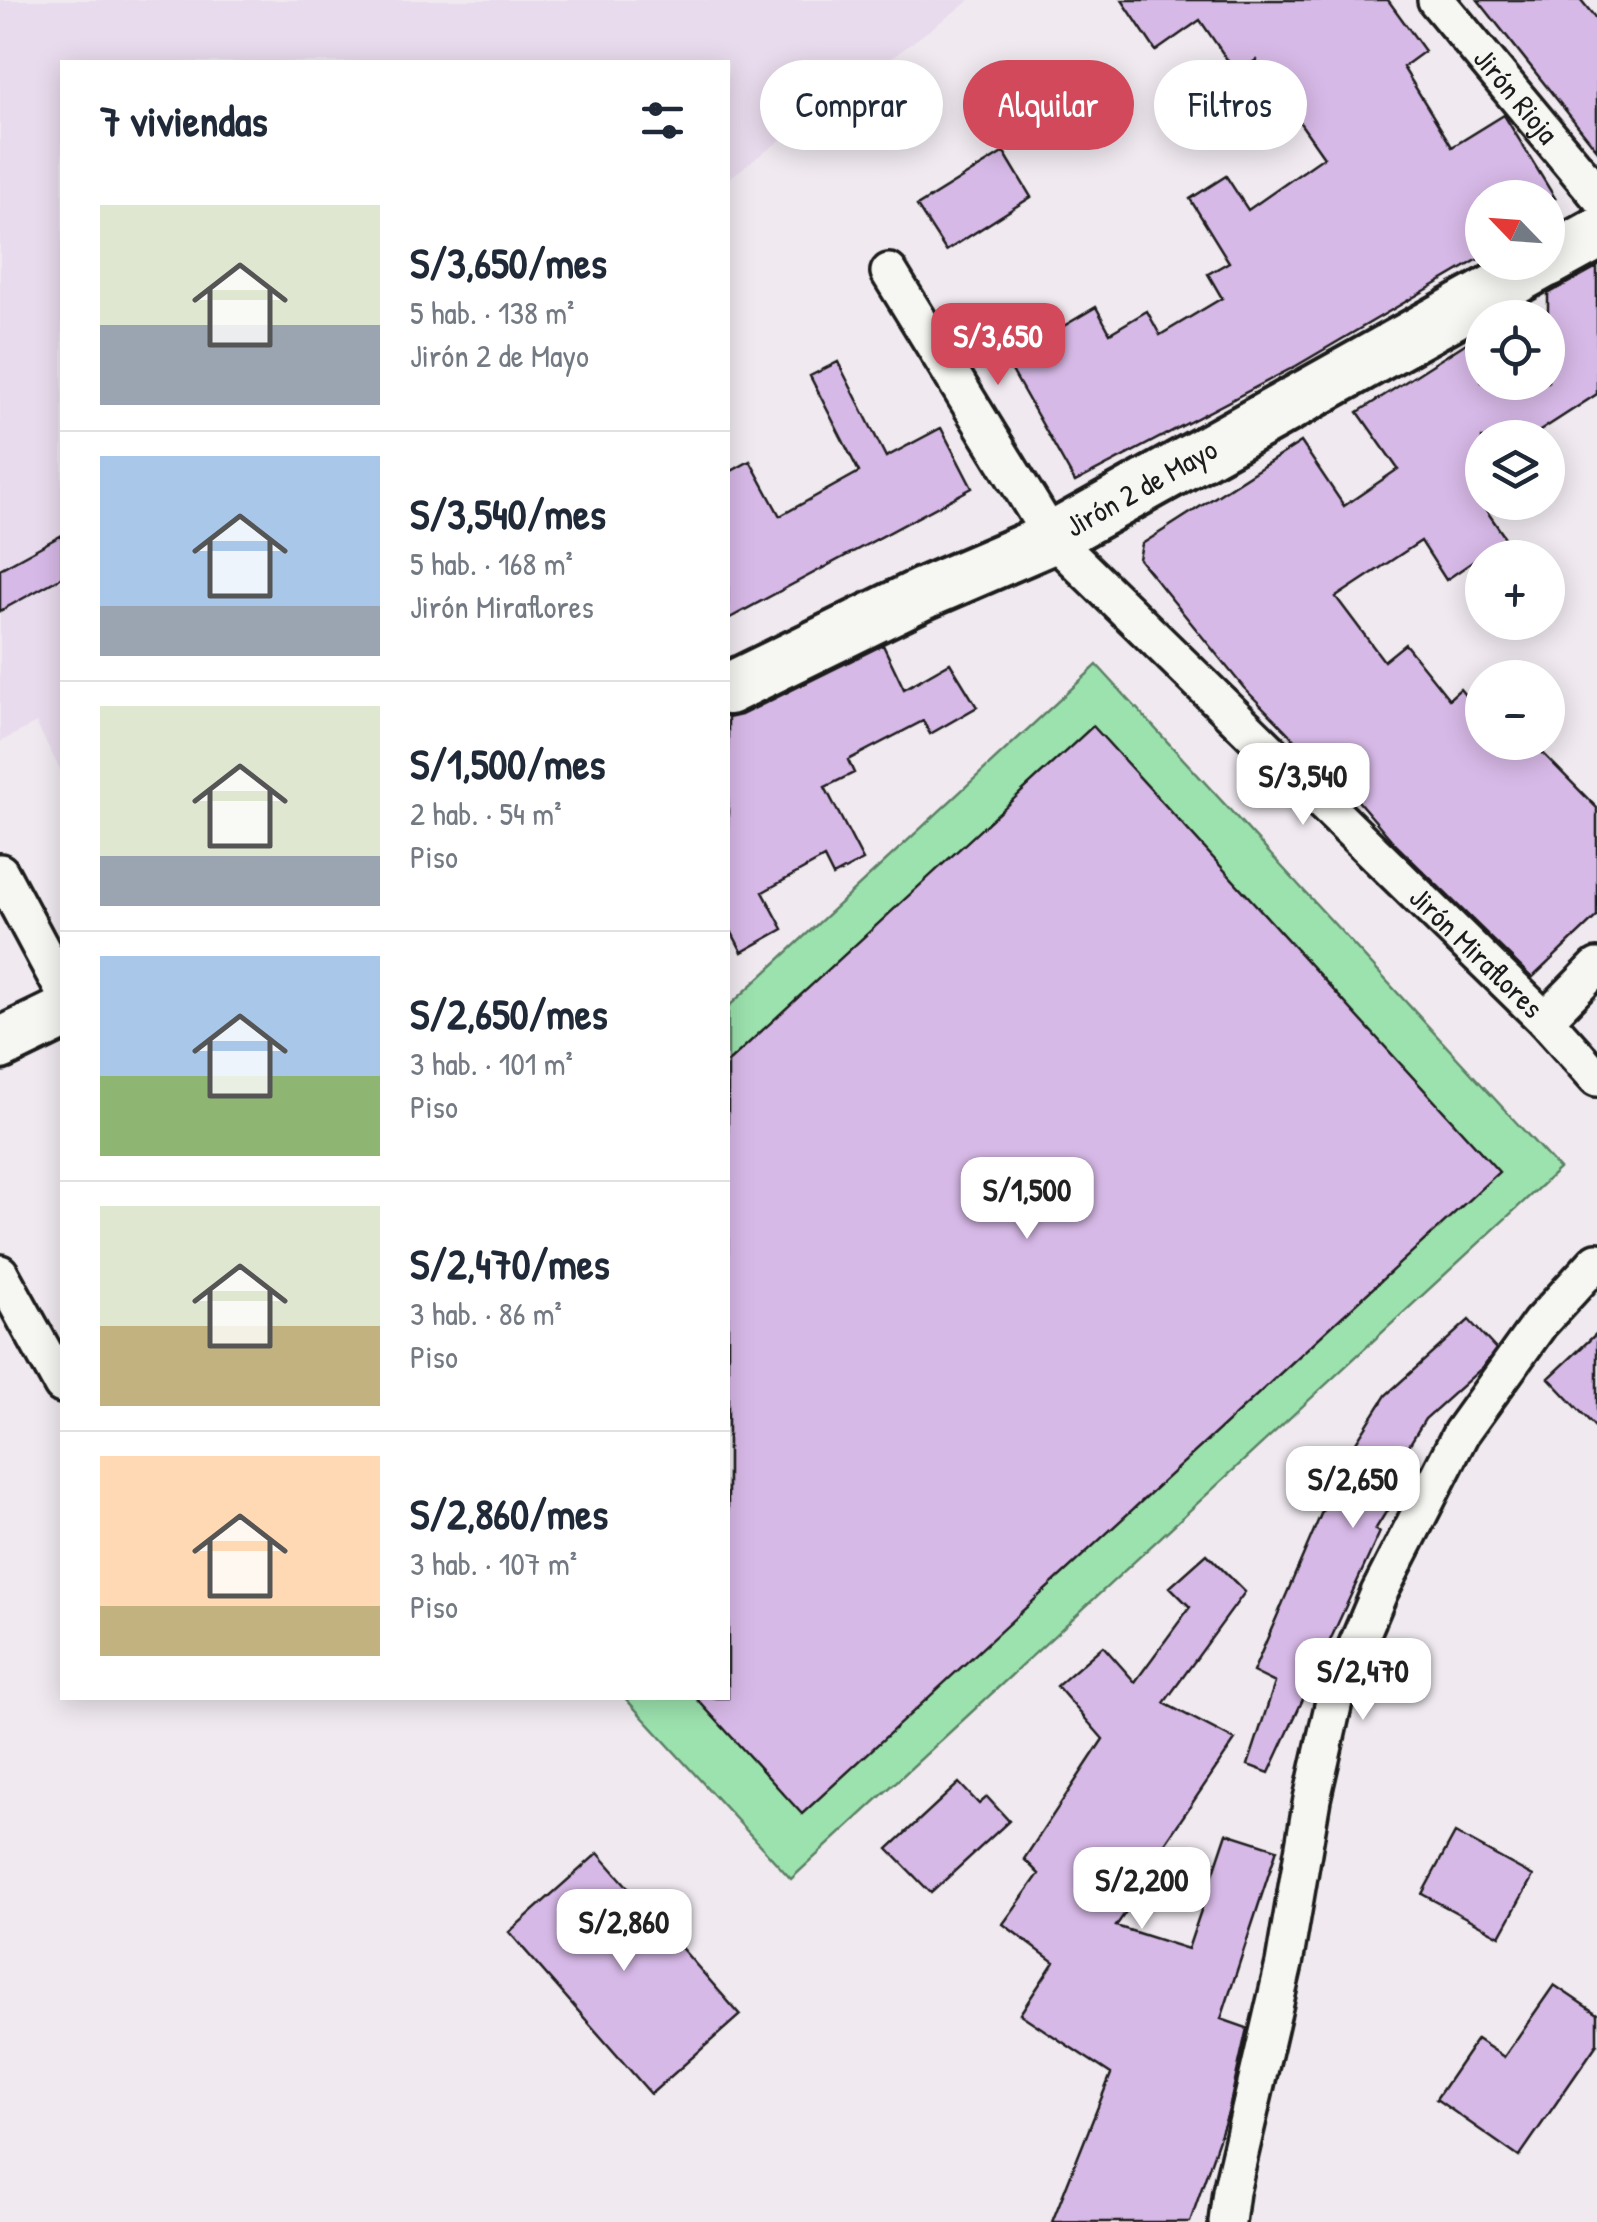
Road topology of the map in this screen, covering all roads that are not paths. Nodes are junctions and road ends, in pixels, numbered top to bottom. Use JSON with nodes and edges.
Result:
{"nodes":[{"id":1,"x":1436,"y":0,"type":"edge"},
{"id":2,"x":1597,"y":194,"type":"edge"},
{"id":3,"x":1597,"y":234,"type":"edge"},
{"id":4,"x":1565,"y":252,"type":"edge"},
{"id":5,"x":889,"y":272,"type":"dead end"},
{"id":6,"x":1514,"y":280,"type":"edge"},
{"id":7,"x":1052,"y":538,"type":"junction"},
{"id":8,"x":730,"y":688,"type":"edge"},
{"id":9,"x":0,"y":872,"type":"edge"},
{"id":10,"x":1597,"y":967,"type":"edge"},
{"id":11,"x":60,"y":984,"type":"edge"},
{"id":12,"x":60,"y":1015,"type":"edge"},
{"id":13,"x":1545,"y":1020,"type":"junction"},
{"id":14,"x":0,"y":1044,"type":"edge"},
{"id":15,"x":1597,"y":1078,"type":"edge"},
{"id":16,"x":1597,"y":1261,"type":"edge"},
{"id":17,"x":0,"y":1272,"type":"edge"},
{"id":18,"x":60,"y":1381,"type":"edge"},
{"id":19,"x":1227,"y":2222,"type":"edge"}],
"edges":[{"from":1,"to":2,"type":"street","name":"Jirón Rioja"},
{"from":3,"to":4,"type":"main road","name":"Jirón 2 de Mayo"},
{"from":5,"to":7,"type":"street","name":"Jirón Miraflores"},
{"from":6,"to":7,"type":"main road","name":"Jirón 2 de Mayo"},
{"from":7,"to":8,"type":"main road","name":"Jirón 2 de Mayo"},
{"from":7,"to":13,"type":"street","name":"Jirón Miraflores"},
{"from":9,"to":11,"type":"street"},
{"from":10,"to":13,"type":"street"},
{"from":12,"to":14,"type":"main road"},
{"from":13,"to":15,"type":"street","name":"Jirón Miraflores"},
{"from":16,"to":19,"type":"street"},
{"from":17,"to":18,"type":"street"}]}
